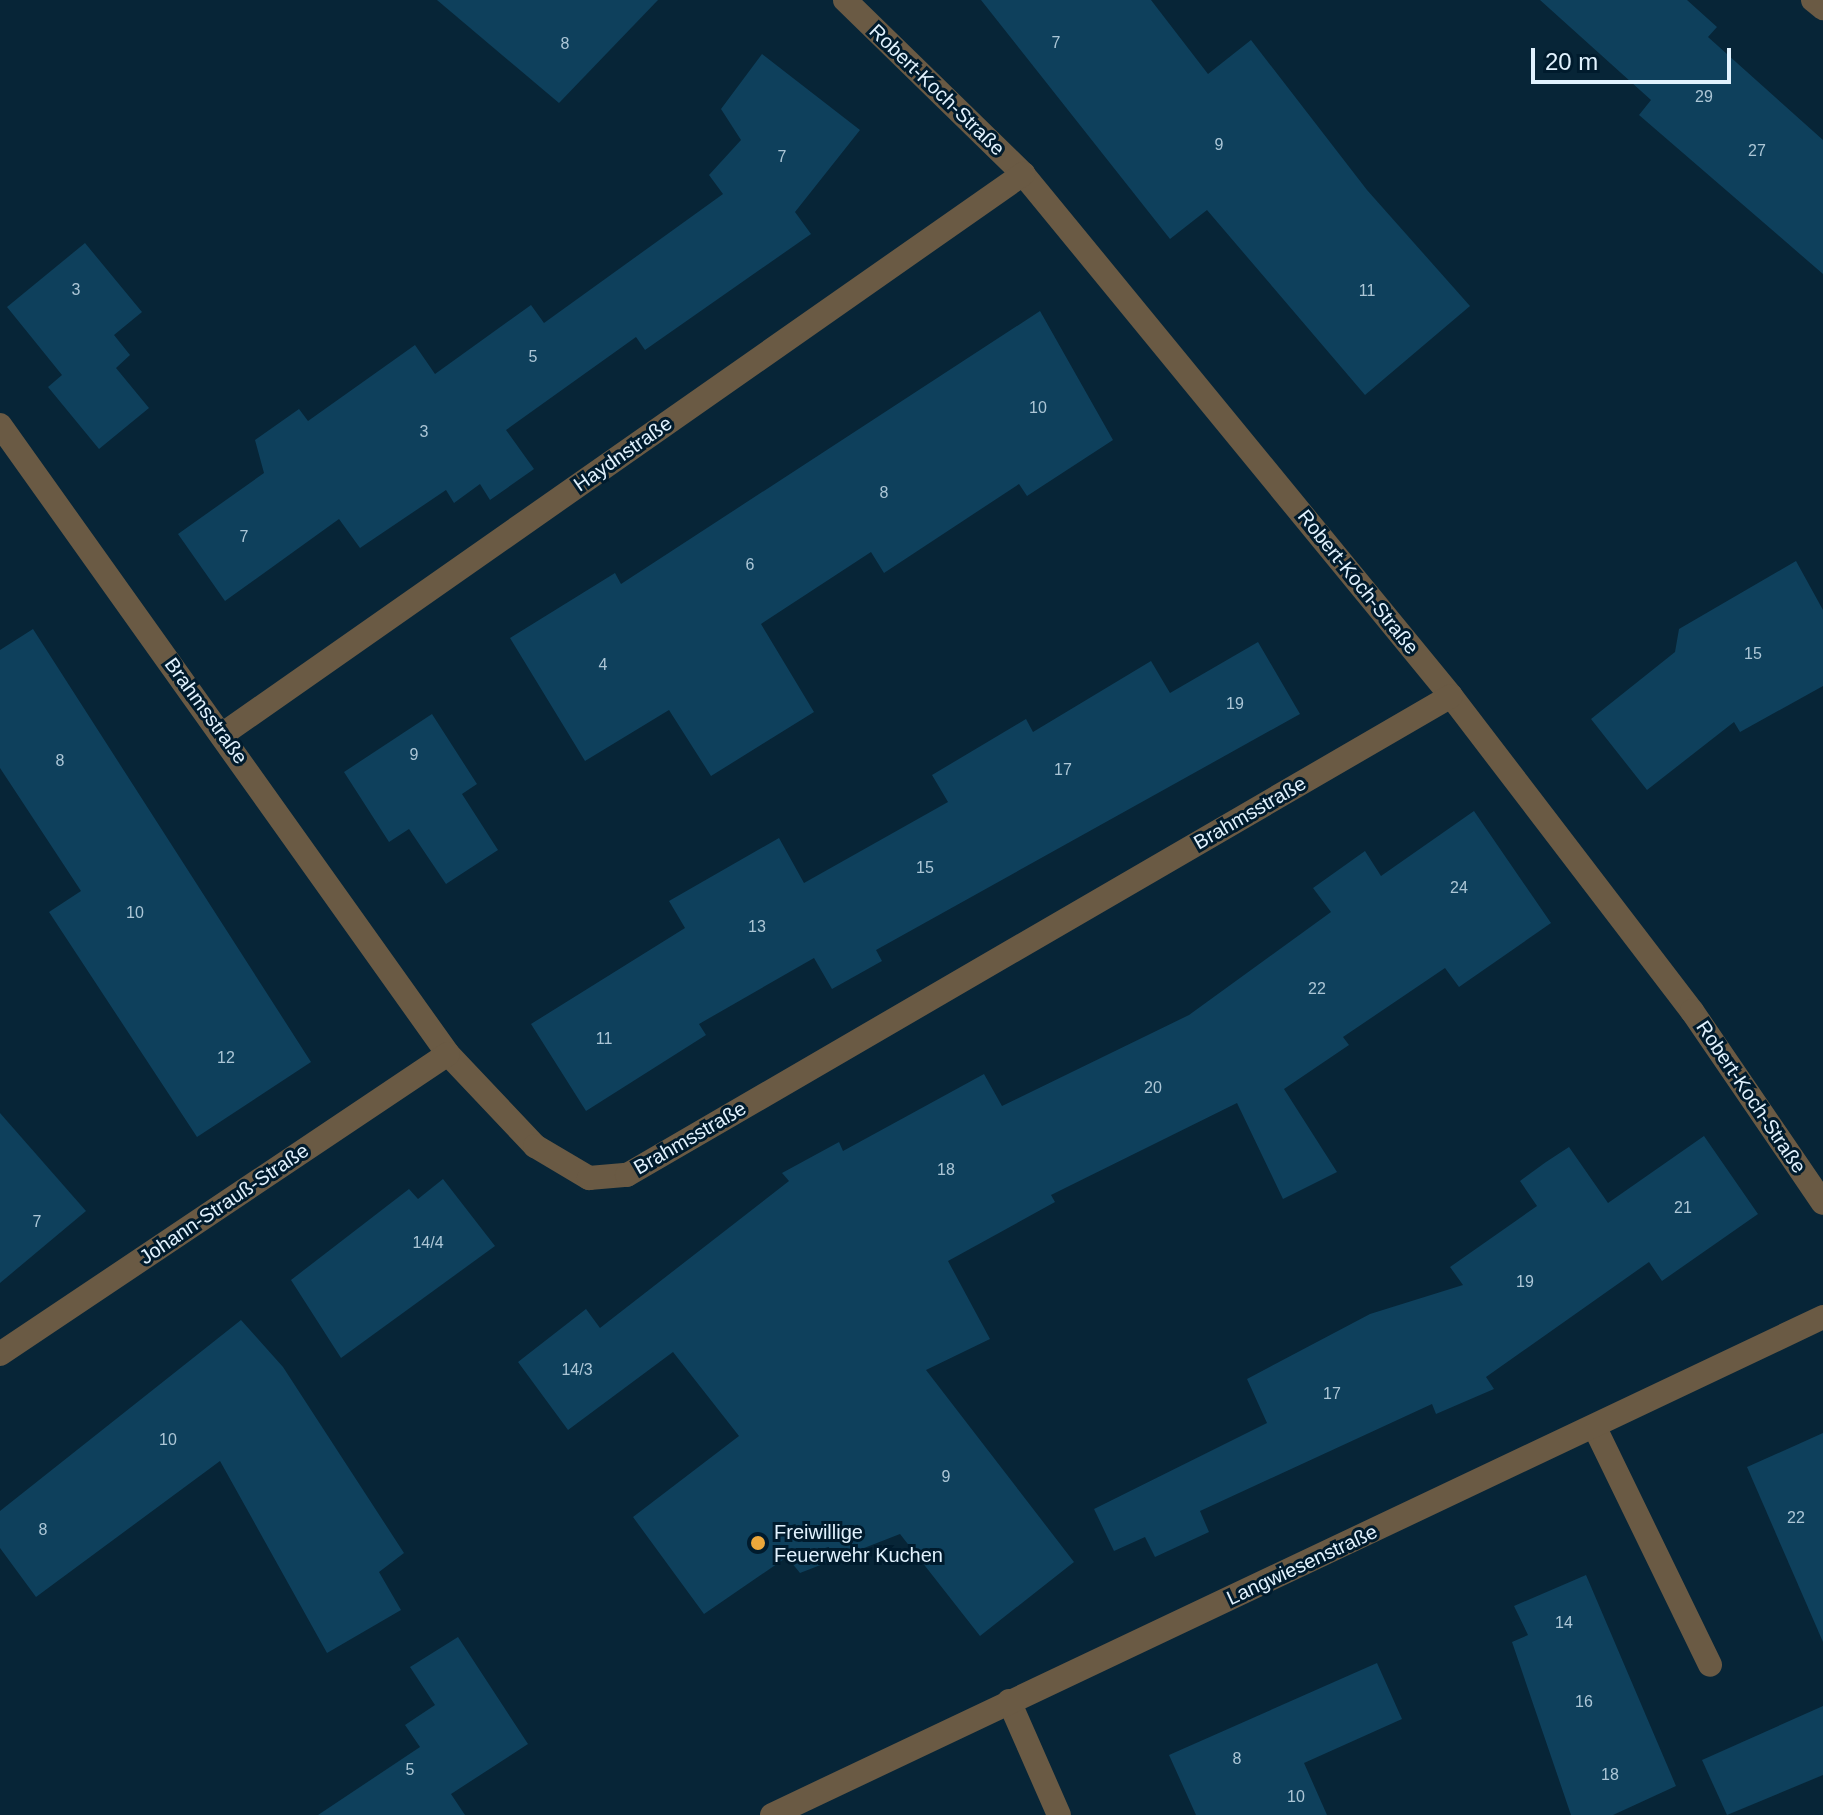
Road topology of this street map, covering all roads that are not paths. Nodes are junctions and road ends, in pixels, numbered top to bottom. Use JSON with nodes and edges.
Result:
{"nodes":[{"id":1,"x":845,"y":0,"type":"edge"},
{"id":2,"x":1813,"y":0,"type":"edge"},
{"id":3,"x":1823,"y":8,"type":"edge"},
{"id":4,"x":1023,"y":174,"type":"junction"},
{"id":5,"x":0,"y":425,"type":"edge"},
{"id":6,"x":1451,"y":696,"type":"junction"},
{"id":7,"x":223,"y":734,"type":"junction"},
{"id":8,"x":448,"y":1054,"type":"junction"},
{"id":9,"x":1823,"y":1203,"type":"edge"},
{"id":10,"x":1823,"y":1317,"type":"edge"},
{"id":11,"x":0,"y":1354,"type":"edge"},
{"id":12,"x":1596,"y":1430,"type":"junction"},
{"id":13,"x":1710,"y":1665,"type":"dead end"},
{"id":14,"x":1009,"y":1701,"type":"junction"},
{"id":15,"x":772,"y":1815,"type":"edge"},
{"id":16,"x":1059,"y":1815,"type":"edge"}],
"edges":[{"from":1,"to":4,"type":"street","name":"Robert-Koch-Straße"},
{"from":2,"to":3,"type":"street"},
{"from":4,"to":6,"type":"street","name":"Robert-Koch-Straße"},
{"from":4,"to":7,"type":"street","name":"Haydnstraße"},
{"from":5,"to":7,"type":"street","name":"Brahmsstraße"},
{"from":6,"to":8,"type":"street","name":"Brahmsstraße"},
{"from":6,"to":9,"type":"street","name":"Robert-Koch-Straße"},
{"from":7,"to":8,"type":"street","name":"Brahmsstraße"},
{"from":8,"to":11,"type":"street","name":"Johann-Strauß-Straße"},
{"from":10,"to":12,"type":"street","name":"Langwiesenstraße"},
{"from":12,"to":13,"type":"street"},
{"from":12,"to":14,"type":"street","name":"Langwiesenstraße"},
{"from":14,"to":15,"type":"street","name":"Langwiesenstraße"},
{"from":14,"to":16,"type":"street"}]}
